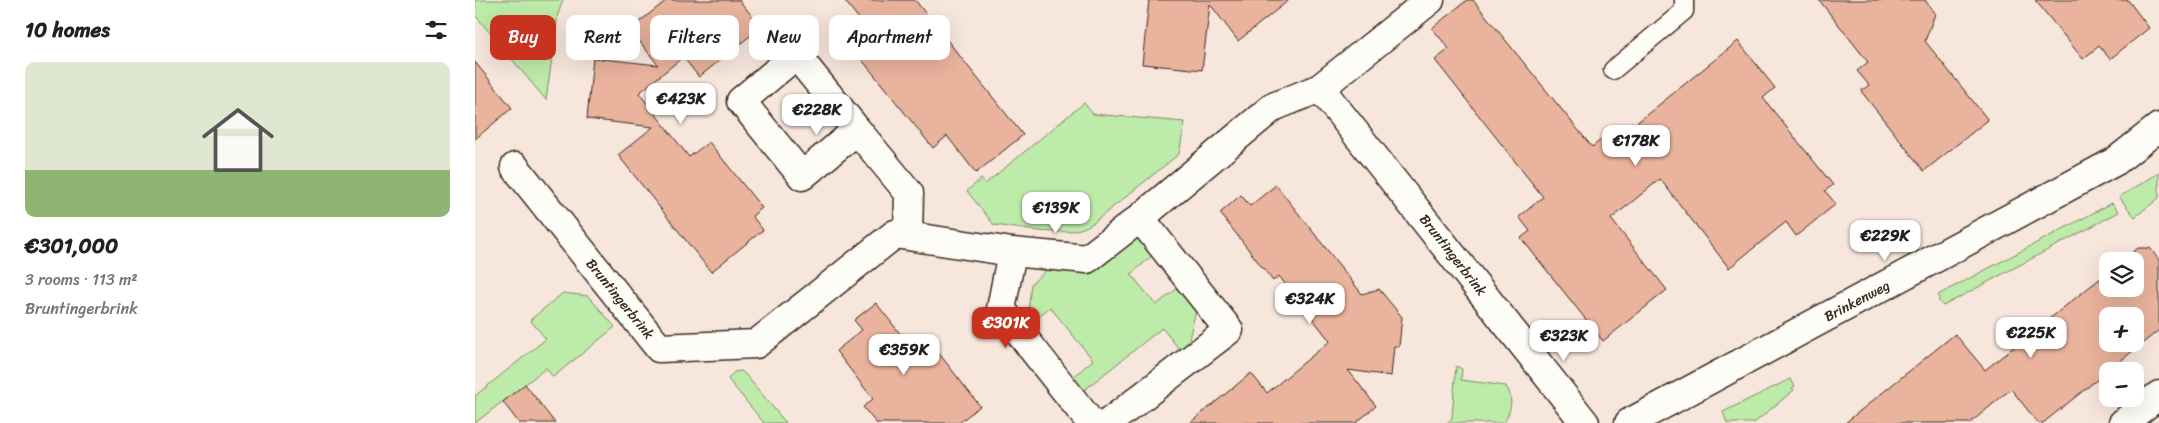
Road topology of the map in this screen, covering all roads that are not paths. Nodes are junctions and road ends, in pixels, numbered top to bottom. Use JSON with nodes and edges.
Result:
{"nodes":[{"id":1,"x":1430,"y":0,"type":"edge"},
{"id":2,"x":1684,"y":0,"type":"edge"},
{"id":3,"x":1613,"y":70,"type":"dead end"},
{"id":4,"x":1320,"y":88,"type":"junction"},
{"id":5,"x":2159,"y":127,"type":"edge"},
{"id":6,"x":857,"y":130,"type":"dead end"},
{"id":7,"x":515,"y":167,"type":"dead end"},
{"id":8,"x":1140,"y":218,"type":"junction"},
{"id":9,"x":908,"y":235,"type":"junction"},
{"id":10,"x":1012,"y":252,"type":"junction"},
{"id":11,"x":2159,"y":395,"type":"edge"},
{"id":12,"x":1091,"y":423,"type":"edge"},
{"id":13,"x":1109,"y":423,"type":"edge"},
{"id":14,"x":1585,"y":423,"type":"edge"},
{"id":15,"x":1629,"y":423,"type":"edge"},
{"id":16,"x":2123,"y":423,"type":"edge"}],
"edges":[{"from":1,"to":4,"type":"street","name":"Bruntingerbrink"},
{"from":2,"to":3,"type":"lane"},
{"from":4,"to":8,"type":"street","name":"Bruntingerbrink"},
{"from":4,"to":14,"type":"street","name":"Bruntingerbrink"},
{"from":5,"to":15,"type":"street","name":"Brinkenweg"},
{"from":6,"to":9,"type":"street"},
{"from":7,"to":9,"type":"street","name":"Bruntingerbrink"},
{"from":8,"to":10,"type":"street","name":"Bruntingerbrink"},
{"from":8,"to":13,"type":"street"},
{"from":9,"to":10,"type":"street","name":"Bruntingerbrink"},
{"from":10,"to":12,"type":"street"},
{"from":11,"to":16,"type":"street"}]}
